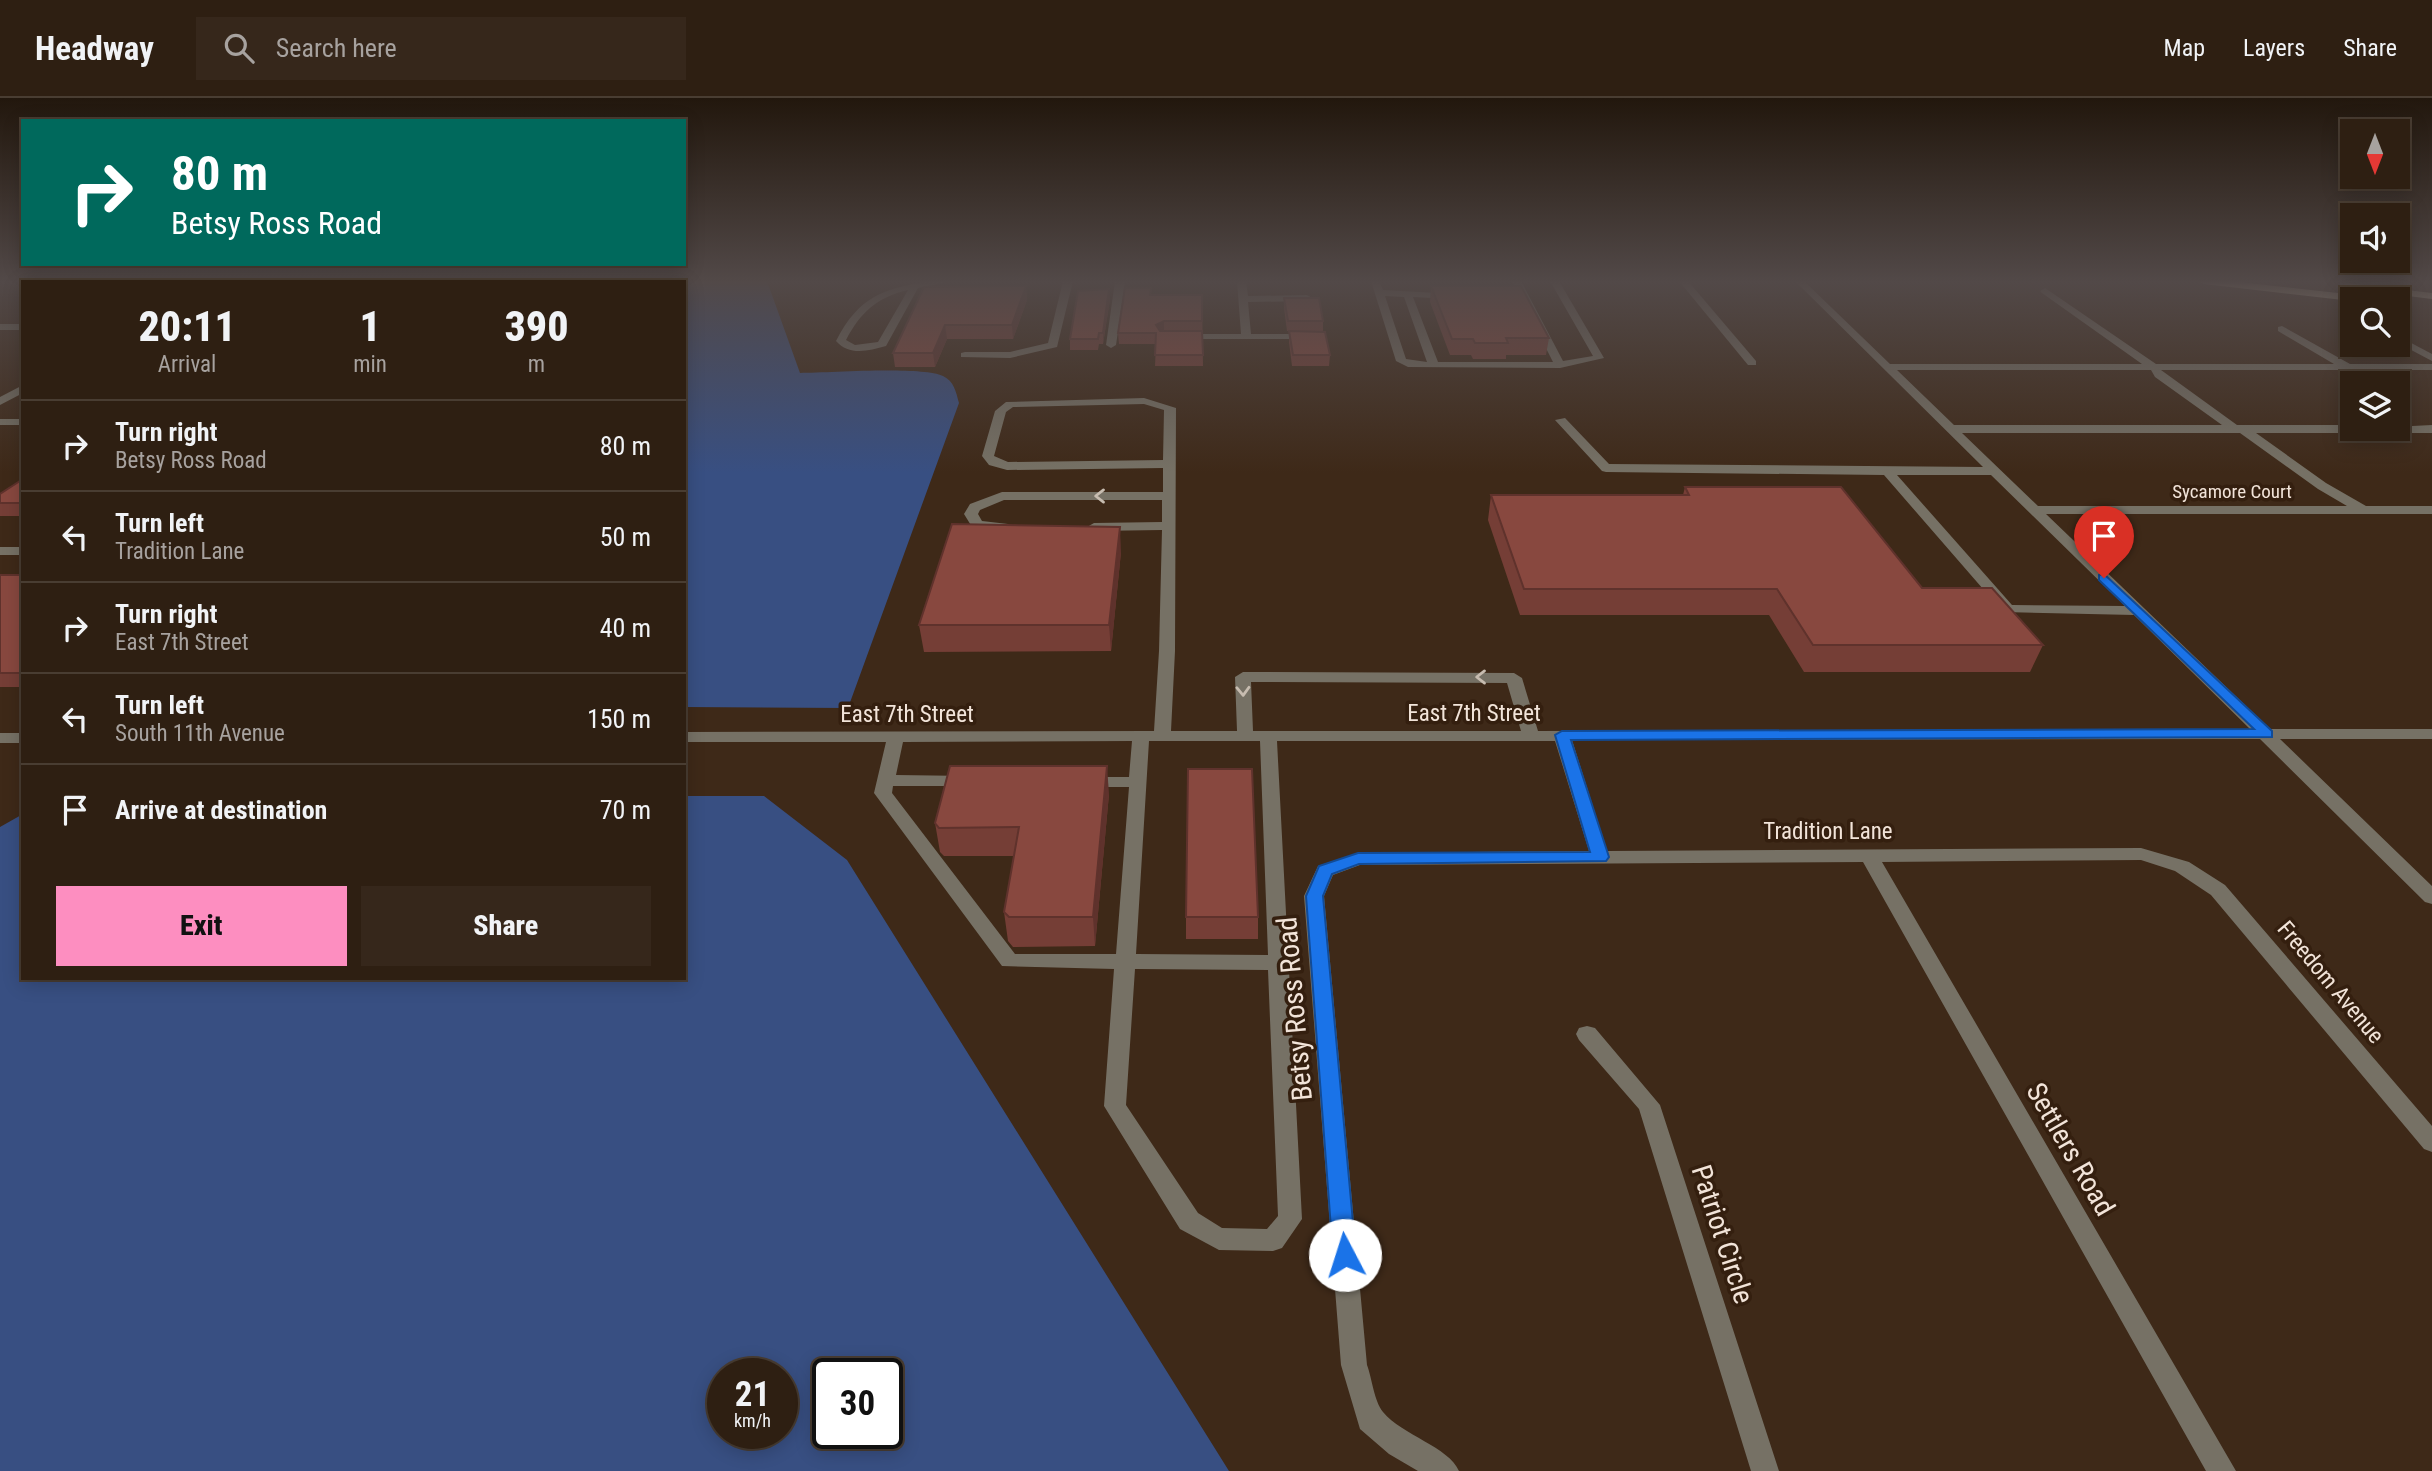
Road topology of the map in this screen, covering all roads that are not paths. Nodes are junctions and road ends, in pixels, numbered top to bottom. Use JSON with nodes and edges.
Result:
{"nodes":[{"id":1,"x":845,"y":345,"type":"edge"},
{"id":2,"x":877,"y":345,"type":"edge"},
{"id":3,"x":1052,"y":345,"type":"edge"},
{"id":4,"x":1396,"y":345,"type":"edge"},
{"id":5,"x":1426,"y":345,"type":"edge"},
{"id":6,"x":1549,"y":345,"type":"edge"},
{"id":7,"x":1592,"y":345,"type":"edge"},
{"id":8,"x":1737,"y":345,"type":"edge"},
{"id":9,"x":1865,"y":345,"type":"edge"},
{"id":10,"x":2122,"y":345,"type":"edge"},
{"id":11,"x":2309,"y":345,"type":"edge"},
{"id":12,"x":2410,"y":347,"type":"edge"},
{"id":13,"x":965,"y":355,"type":"dead end"},
{"id":14,"x":2431,"y":362,"type":"edge"},
{"id":15,"x":1752,"y":363,"type":"dead end"},
{"id":16,"x":1434,"y":365,"type":"junction"},
{"id":17,"x":1560,"y":365,"type":"junction"},
{"id":18,"x":1888,"y":368,"type":"junction"},
{"id":19,"x":2154,"y":368,"type":"junction"},
{"id":20,"x":2348,"y":368,"type":"junction"},
{"id":21,"x":21,"y":389,"type":"edge"},
{"id":22,"x":0,"y":402,"type":"edge"},
{"id":23,"x":1561,"y":420,"type":"dead end"},
{"id":24,"x":0,"y":422,"type":"edge"},
{"id":25,"x":21,"y":422,"type":"edge"},
{"id":26,"x":1950,"y":429,"type":"junction"},
{"id":27,"x":2238,"y":429,"type":"junction"},
{"id":28,"x":2432,"y":429,"type":"edge"},
{"id":29,"x":1169,"y":464,"type":"junction"},
{"id":30,"x":1887,"y":471,"type":"junction"},
{"id":31,"x":1992,"y":471,"type":"junction"},
{"id":32,"x":1168,"y":496,"type":"junction"},
{"id":33,"x":2033,"y":510,"type":"junction"},
{"id":34,"x":2363,"y":510,"type":"junction"},
{"id":35,"x":2432,"y":510,"type":"edge"},
{"id":36,"x":1168,"y":526,"type":"junction"},
{"id":37,"x":1012,"y":527,"type":"edge"},
{"id":38,"x":1077,"y":527,"type":"edge"},
{"id":39,"x":0,"y":551,"type":"edge"},
{"id":40,"x":21,"y":551,"type":"edge"},
{"id":41,"x":2139,"y":611,"type":"junction"},
{"id":42,"x":2267,"y":734,"type":"junction"},
{"id":43,"x":2432,"y":734,"type":"edge"},
{"id":44,"x":1531,"y":735,"type":"junction"},
{"id":45,"x":1562,"y":735,"type":"junction"},
{"id":46,"x":896,"y":736,"type":"junction"},
{"id":47,"x":1152,"y":736,"type":"junction"},
{"id":48,"x":1245,"y":736,"type":"junction"},
{"id":49,"x":1268,"y":736,"type":"junction"},
{"id":50,"x":686,"y":737,"type":"edge"},
{"id":51,"x":0,"y":738,"type":"edge"},
{"id":52,"x":21,"y":738,"type":"edge"},
{"id":53,"x":886,"y":780,"type":"junction"},
{"id":54,"x":984,"y":781,"type":"edge"},
{"id":55,"x":1068,"y":781,"type":"edge"},
{"id":56,"x":1138,"y":782,"type":"junction"},
{"id":57,"x":1870,"y":856,"type":"junction"},
{"id":58,"x":1600,"y":857,"type":"junction"},
{"id":59,"x":2182,"y":865,"type":"joint"},
{"id":60,"x":2431,"y":896,"type":"edge"},
{"id":61,"x":1125,"y":961,"type":"junction"},
{"id":62,"x":1278,"y":963,"type":"junction"},
{"id":63,"x":1587,"y":1034,"type":"dead end"},
{"id":64,"x":2432,"y":1142,"type":"edge"},
{"id":65,"x":1445,"y":1471,"type":"edge"},
{"id":66,"x":1765,"y":1471,"type":"edge"},
{"id":67,"x":2222,"y":1471,"type":"edge"}],
"edges":[{"from":1,"to":2,"type":"street"},
{"from":3,"to":13,"type":"street"},
{"from":4,"to":16,"type":"street"},
{"from":5,"to":16,"type":"street"},
{"from":6,"to":17,"type":"street"},
{"from":7,"to":17,"type":"street"},
{"from":8,"to":15,"type":"street"},
{"from":9,"to":18,"type":"street"},
{"from":10,"to":19,"type":"street"},
{"from":11,"to":20,"type":"street"},
{"from":12,"to":14,"type":"street"},
{"from":14,"to":20,"type":"street"},
{"from":16,"to":17,"type":"street"},
{"from":18,"to":19,"type":"street"},
{"from":18,"to":26,"type":"street"},
{"from":19,"to":20,"type":"street"},
{"from":19,"to":27,"type":"street"},
{"from":21,"to":22,"type":"street"},
{"from":23,"to":30,"type":"street"},
{"from":24,"to":25,"type":"street"},
{"from":26,"to":27,"type":"street"},
{"from":26,"to":31,"type":"street"},
{"from":27,"to":28,"type":"street"},
{"from":27,"to":34,"type":"street"},
{"from":29,"to":29,"type":"street"},
{"from":29,"to":32,"type":"street"},
{"from":30,"to":31,"type":"street"},
{"from":30,"to":41,"type":"street"},
{"from":31,"to":33,"type":"street"},
{"from":32,"to":36,"type":"street"},
{"from":32,"to":37,"type":"street","one_way":true},
{"from":33,"to":34,"type":"street","name":"Sycamore Court"},
{"from":33,"to":41,"type":"street"},
{"from":34,"to":35,"type":"street","name":"Sycamore Court"},
{"from":36,"to":38,"type":"street"},
{"from":36,"to":47,"type":"street"},
{"from":39,"to":40,"type":"street"},
{"from":41,"to":42,"type":"street"},
{"from":42,"to":43,"type":"street","name":"East 7th Street"},
{"from":42,"to":45,"type":"street","name":"East 7th Street"},
{"from":42,"to":60,"type":"street"},
{"from":44,"to":45,"type":"street","name":"East 7th Street"},
{"from":44,"to":48,"type":"street","one_way":true},
{"from":44,"to":49,"type":"street","name":"East 7th Street"},
{"from":45,"to":58,"type":"street"},
{"from":46,"to":47,"type":"street","name":"East 7th Street"},
{"from":46,"to":50,"type":"street","name":"East 7th Street"},
{"from":46,"to":53,"type":"street"},
{"from":47,"to":48,"type":"street","name":"East 7th Street"},
{"from":47,"to":56,"type":"street"},
{"from":48,"to":49,"type":"street","name":"East 7th Street"},
{"from":49,"to":62,"type":"street"},
{"from":51,"to":52,"type":"street"},
{"from":53,"to":54,"type":"street"},
{"from":53,"to":61,"type":"street"},
{"from":55,"to":56,"type":"street"},
{"from":56,"to":61,"type":"street"},
{"from":57,"to":58,"type":"street","name":"Tradition Lane"},
{"from":57,"to":59,"type":"street","name":"Tradition Lane"},
{"from":57,"to":67,"type":"street","name":"Settlers Road"},
{"from":58,"to":65,"type":"street","name":"Betsy Ross Road"},
{"from":59,"to":64,"type":"street","name":"Freedom Avenue"},
{"from":61,"to":62,"type":"street"},
{"from":61,"to":62,"type":"street"},
{"from":63,"to":66,"type":"street","name":"Patriot Circle"}]}
